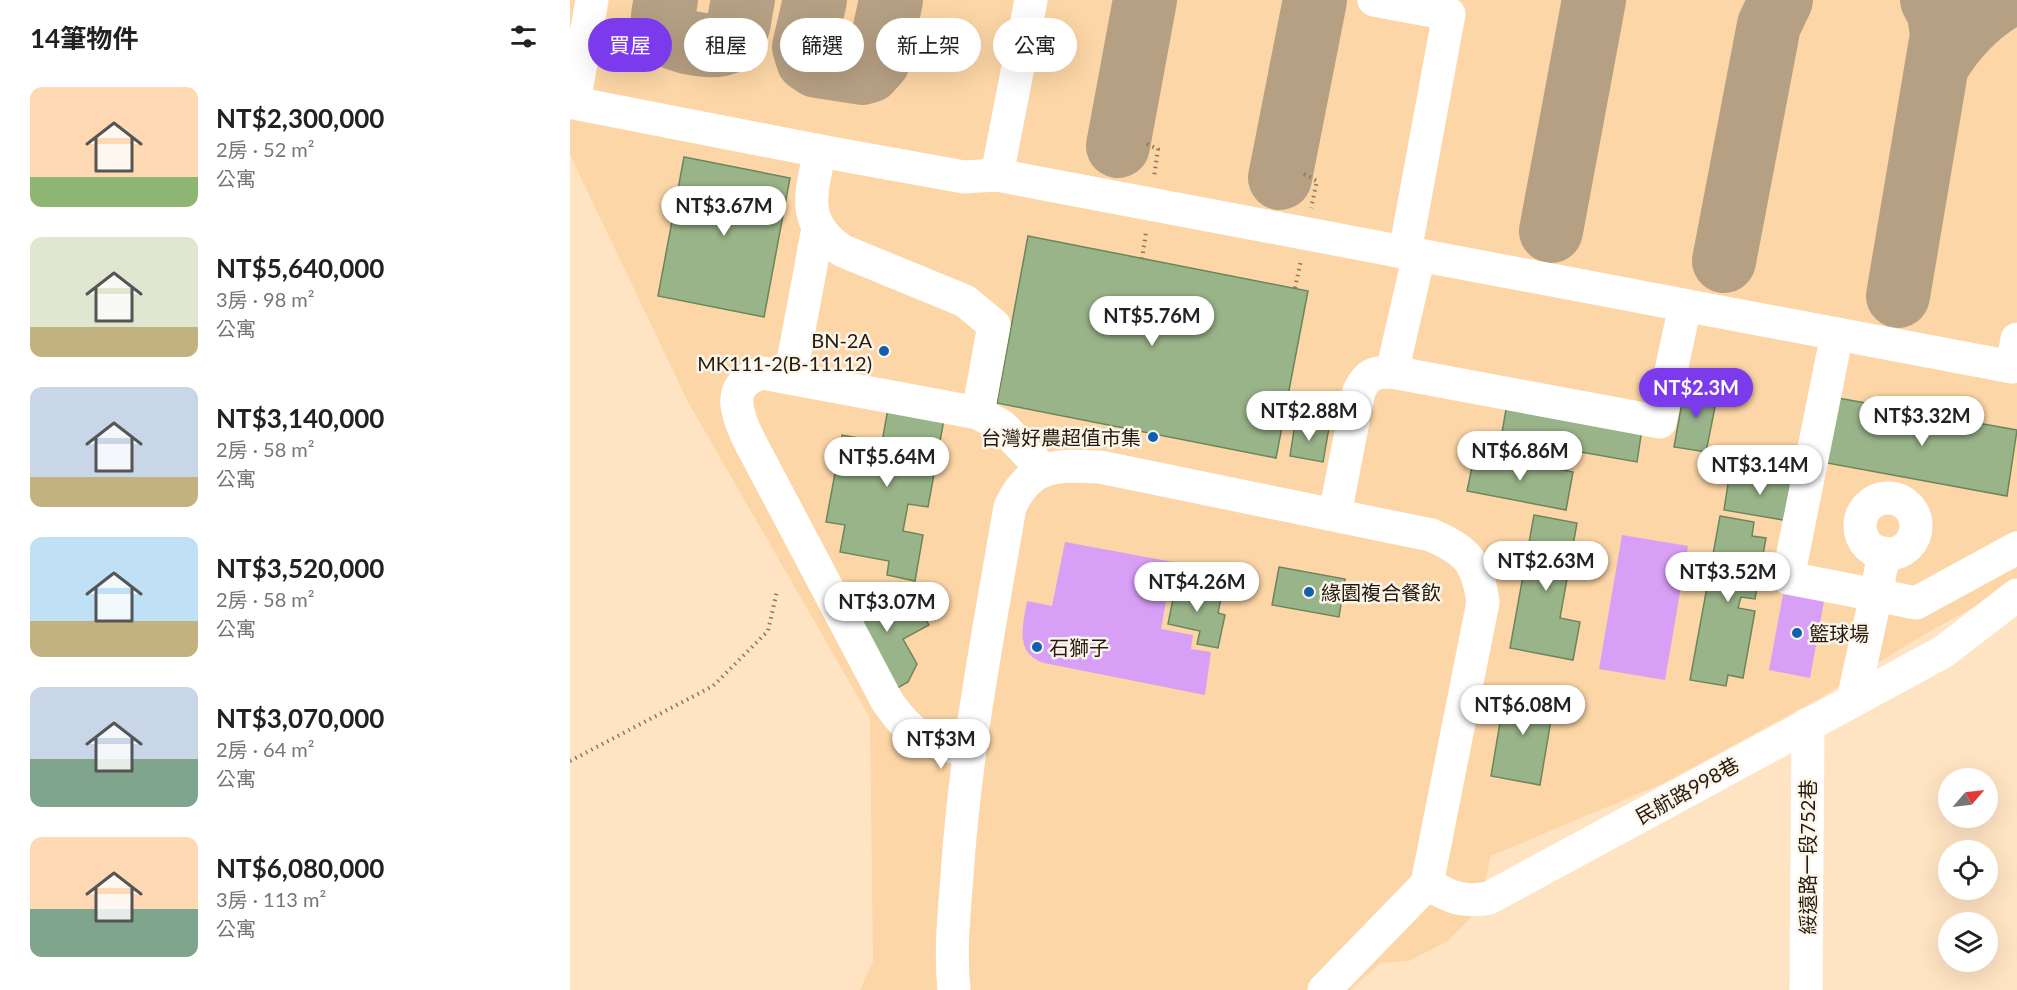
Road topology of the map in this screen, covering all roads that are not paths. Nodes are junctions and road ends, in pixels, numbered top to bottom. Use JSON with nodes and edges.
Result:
{"nodes":[{"id":1,"x":592,"y":0,"type":"edge"},
{"id":2,"x":1031,"y":0,"type":"edge"},
{"id":3,"x":1374,"y":0,"type":"edge"},
{"id":4,"x":820,"y":151,"type":"junction"},
{"id":5,"x":997,"y":175,"type":"junction"},
{"id":6,"x":818,"y":228,"type":"junction"},
{"id":7,"x":1412,"y":253,"type":"junction"},
{"id":8,"x":1685,"y":306,"type":"junction"},
{"id":9,"x":1837,"y":334,"type":"junction"},
{"id":10,"x":2017,"y":339,"type":"edge"},
{"id":11,"x":1392,"y":372,"type":"junction"},
{"id":12,"x":790,"y":378,"type":"junction"},
{"id":13,"x":978,"y":413,"type":"junction"},
{"id":14,"x":1043,"y":470,"type":"junction"},
{"id":15,"x":1335,"y":514,"type":"junction"},
{"id":16,"x":2017,"y":548,"type":"edge"},
{"id":17,"x":1884,"y":553,"type":"dead end"},
{"id":18,"x":1876,"y":595,"type":"junction"},
{"id":19,"x":2017,"y":595,"type":"edge"},
{"id":20,"x":2017,"y":620,"type":"edge"},
{"id":21,"x":1943,"y":652,"type":"junction"},
{"id":22,"x":1853,"y":699,"type":"junction"},
{"id":23,"x":1808,"y":724,"type":"junction"},
{"id":24,"x":970,"y":750,"type":"junction"},
{"id":25,"x":1427,"y":884,"type":"junction"},
{"id":26,"x":954,"y":990,"type":"edge"},
{"id":27,"x":1324,"y":990,"type":"edge"},
{"id":28,"x":1806,"y":990,"type":"edge"}],
"edges":[{"from":1,"to":4,"type":"street"},
{"from":2,"to":5,"type":"street"},
{"from":3,"to":7,"type":"street"},
{"from":4,"to":5,"type":"street"},
{"from":4,"to":6,"type":"street"},
{"from":5,"to":7,"type":"street"},
{"from":6,"to":12,"type":"street"},
{"from":6,"to":13,"type":"street"},
{"from":7,"to":8,"type":"street"},
{"from":7,"to":11,"type":"street"},
{"from":8,"to":9,"type":"street"},
{"from":8,"to":11,"type":"street"},
{"from":9,"to":10,"type":"street"},
{"from":9,"to":18,"type":"street"},
{"from":11,"to":15,"type":"street"},
{"from":12,"to":13,"type":"street"},
{"from":12,"to":24,"type":"street"},
{"from":13,"to":14,"type":"street"},
{"from":14,"to":15,"type":"street"},
{"from":14,"to":24,"type":"street"},
{"from":15,"to":25,"type":"street"},
{"from":16,"to":18,"type":"street"},
{"from":17,"to":18,"type":"street"},
{"from":18,"to":22,"type":"street"},
{"from":19,"to":21,"type":"street","name":"民航路998巷"},
{"from":20,"to":21,"type":"street","name":"民航路998巷"},
{"from":21,"to":22,"type":"street","name":"民航路998巷"},
{"from":22,"to":23,"type":"street","name":"民航路998巷"},
{"from":23,"to":25,"type":"street","name":"民航路998巷"},
{"from":23,"to":28,"type":"street","name":"綏遠路一段752巷"},
{"from":24,"to":26,"type":"street"},
{"from":25,"to":27,"type":"street"}]}
